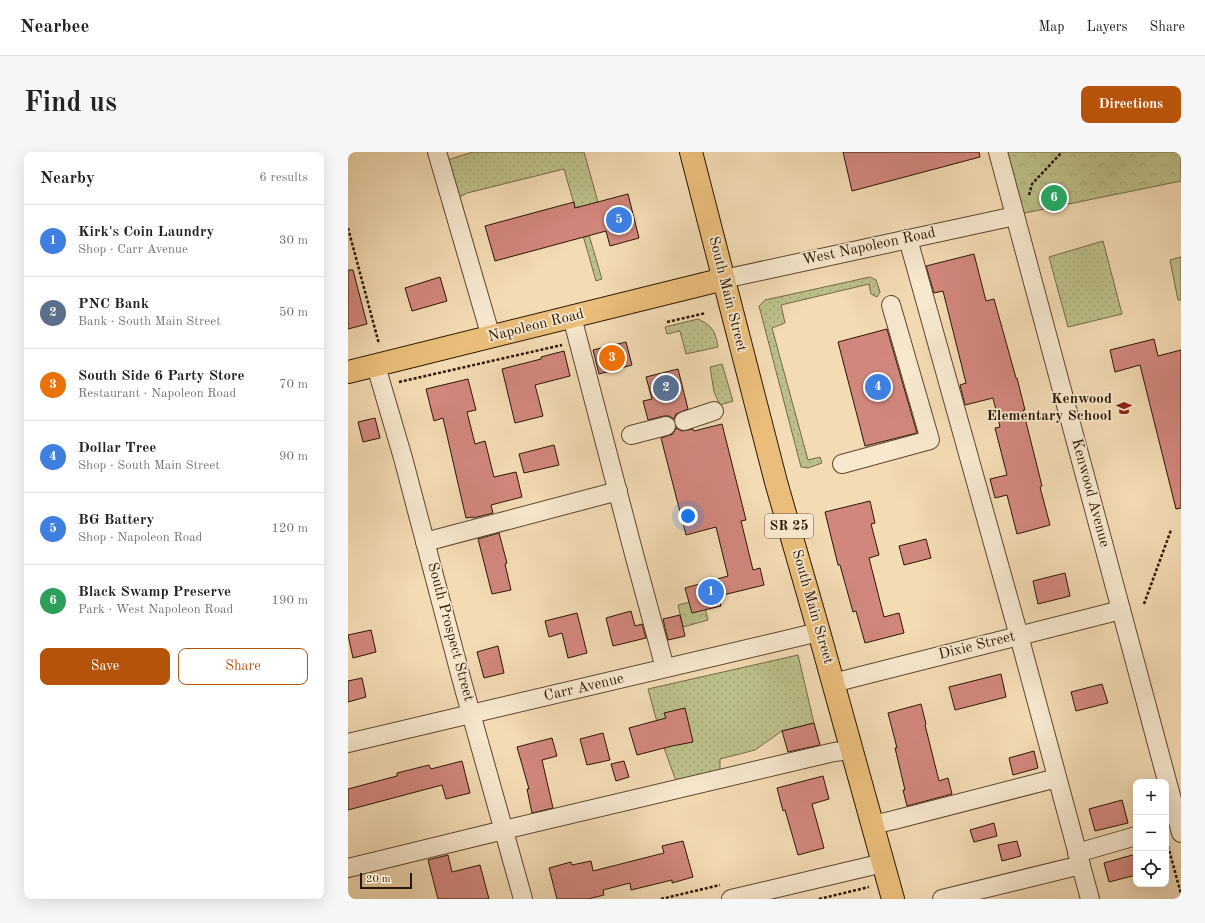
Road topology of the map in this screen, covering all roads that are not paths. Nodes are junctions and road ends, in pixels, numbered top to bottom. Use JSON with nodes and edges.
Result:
{"nodes":[{"id":1,"x":437,"y":152,"type":"edge"},
{"id":2,"x":691,"y":152,"type":"edge"},
{"id":3,"x":998,"y":152,"type":"edge"},
{"id":4,"x":1015,"y":216,"type":"junction"},
{"id":5,"x":908,"y":239,"type":"junction"},
{"id":6,"x":724,"y":279,"type":"junction"},
{"id":7,"x":891,"y":305,"type":"dead end"},
{"id":8,"x":572,"y":317,"type":"junction"},
{"id":9,"x":491,"y":337,"type":"junction"},
{"id":10,"x":376,"y":366,"type":"junction"},
{"id":11,"x":348,"y":372,"type":"edge"},
{"id":12,"x":714,"y":411,"type":"dead end"},
{"id":13,"x":684,"y":421,"type":"dead end"},
{"id":14,"x":666,"y":426,"type":"dead end"},
{"id":15,"x":631,"y":435,"type":"dead end"},
{"id":16,"x":842,"y":464,"type":"dead end"},
{"id":17,"x":618,"y":491,"type":"junction"},
{"id":18,"x":425,"y":542,"type":"junction"},
{"id":19,"x":1121,"y":610,"type":"junction"},
{"id":20,"x":819,"y":632,"type":"junction"},
{"id":21,"x":1019,"y":636,"type":"junction"},
{"id":22,"x":666,"y":668,"type":"junction"},
{"id":23,"x":833,"y":683,"type":"junction"},
{"id":24,"x":472,"y":714,"type":"junction"},
{"id":25,"x":348,"y":743,"type":"edge"},
{"id":26,"x":851,"y":750,"type":"junction"},
{"id":27,"x":1057,"y":778,"type":"junction"},
{"id":28,"x":872,"y":825,"type":"junction"},
{"id":29,"x":504,"y":830,"type":"junction"},
{"id":30,"x":1173,"y":831,"type":"edge"},
{"id":31,"x":1133,"y":837,"type":"edge"},
{"id":32,"x":1079,"y":859,"type":"junction"},
{"id":33,"x":883,"y":863,"type":"junction"},
{"id":34,"x":348,"y":868,"type":"edge"},
{"id":35,"x":523,"y":899,"type":"edge"},
{"id":36,"x":731,"y":899,"type":"edge"},
{"id":37,"x":893,"y":899,"type":"edge"},
{"id":38,"x":942,"y":899,"type":"edge"},
{"id":39,"x":1090,"y":899,"type":"edge"}],
"edges":[{"from":1,"to":9,"type":"street"},
{"from":2,"to":6,"type":"main road","name":"South Main Street","number":"SR 25"},
{"from":3,"to":4,"type":"street","name":"Kenwood Avenue"},
{"from":4,"to":5,"type":"street","name":"West Napoleon Road"},
{"from":4,"to":19,"type":"street","name":"Kenwood Avenue"},
{"from":5,"to":6,"type":"street","name":"West Napoleon Road"},
{"from":5,"to":21,"type":"street"},
{"from":6,"to":8,"type":"main road","name":"Napoleon Road"},
{"from":6,"to":20,"type":"main road","name":"South Main Street","number":"SR 25"},
{"from":7,"to":16,"type":"street"},
{"from":8,"to":9,"type":"main road","name":"Napoleon Road"},
{"from":8,"to":17,"type":"street"},
{"from":9,"to":10,"type":"main road","name":"Napoleon Road"},
{"from":10,"to":11,"type":"main road","name":"Napoleon Road"},
{"from":10,"to":18,"type":"street","name":"South Prospect Street"},
{"from":12,"to":13,"type":"street"},
{"from":14,"to":15,"type":"street"},
{"from":17,"to":18,"type":"street"},
{"from":17,"to":22,"type":"street"},
{"from":18,"to":24,"type":"street","name":"South Prospect Street"},
{"from":19,"to":21,"type":"street","name":"Dixie Street"},
{"from":19,"to":30,"type":"street","name":"Kenwood Avenue"},
{"from":20,"to":22,"type":"street","name":"Carr Avenue"},
{"from":20,"to":23,"type":"main road","name":"South Main Street","number":"SR 25"},
{"from":21,"to":23,"type":"street","name":"Dixie Street"},
{"from":21,"to":27,"type":"street"},
{"from":22,"to":24,"type":"street","name":"Carr Avenue"},
{"from":23,"to":26,"type":"main road","name":"South Main Street","number":"SR 25"},
{"from":24,"to":25,"type":"street","name":"Carr Avenue"},
{"from":24,"to":29,"type":"street","name":"South Prospect Street"},
{"from":26,"to":28,"type":"main road","name":"South Main Street","number":"SR 25"},
{"from":26,"to":29,"type":"street"},
{"from":27,"to":28,"type":"street"},
{"from":27,"to":32,"type":"street"},
{"from":28,"to":33,"type":"main road","name":"South Main Street","number":"SR 25"},
{"from":29,"to":34,"type":"street"},
{"from":29,"to":35,"type":"street","name":"South Prospect Street"},
{"from":31,"to":32,"type":"street"},
{"from":32,"to":38,"type":"street"},
{"from":32,"to":39,"type":"street"},
{"from":33,"to":36,"type":"street"},
{"from":33,"to":37,"type":"main road","name":"South Main Street","number":"SR 25"}]}
